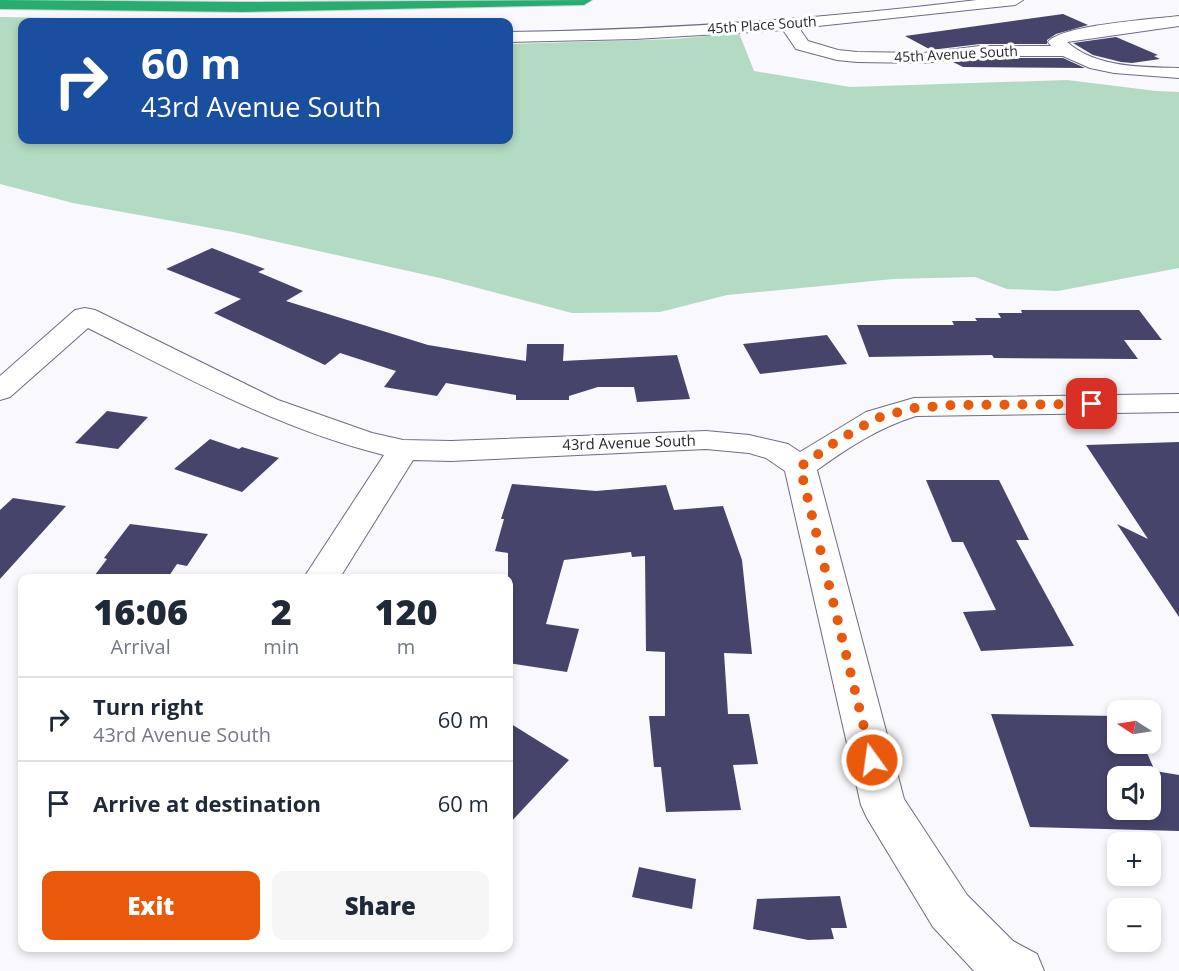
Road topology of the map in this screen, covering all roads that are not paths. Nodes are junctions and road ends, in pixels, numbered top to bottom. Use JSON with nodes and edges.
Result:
{"nodes":[{"id":1,"x":584,"y":0,"type":"edge"},
{"id":2,"x":1014,"y":0,"type":"edge"},
{"id":3,"x":0,"y":4,"type":"edge"},
{"id":4,"x":1179,"y":21,"type":"edge"},
{"id":5,"x":787,"y":24,"type":"junction"},
{"id":6,"x":513,"y":37,"type":"edge"},
{"id":7,"x":1067,"y":51,"type":"junction"},
{"id":8,"x":1179,"y":74,"type":"edge"},
{"id":9,"x":0,"y":391,"type":"edge"},
{"id":10,"x":1179,"y":403,"type":"edge"},
{"id":11,"x":403,"y":450,"type":"junction"},
{"id":12,"x":800,"y":467,"type":"junction"},
{"id":13,"x":324,"y":574,"type":"edge"},
{"id":14,"x":1007,"y":964,"type":"edge"}],
"edges":[{"from":1,"to":3,"type":"highway"},
{"from":2,"to":5,"type":"street","name":"45th Place South"},
{"from":4,"to":7,"type":"street"},
{"from":5,"to":6,"type":"street","name":"45th Place South"},
{"from":5,"to":7,"type":"street","name":"45th Avenue South"},
{"from":7,"to":8,"type":"street","name":"45th Avenue South"},
{"from":9,"to":11,"type":"street","name":"43rd Avenue South"},
{"from":10,"to":12,"type":"street"},
{"from":11,"to":12,"type":"street","name":"43rd Avenue South"},
{"from":11,"to":13,"type":"street"},
{"from":12,"to":14,"type":"street"}]}
